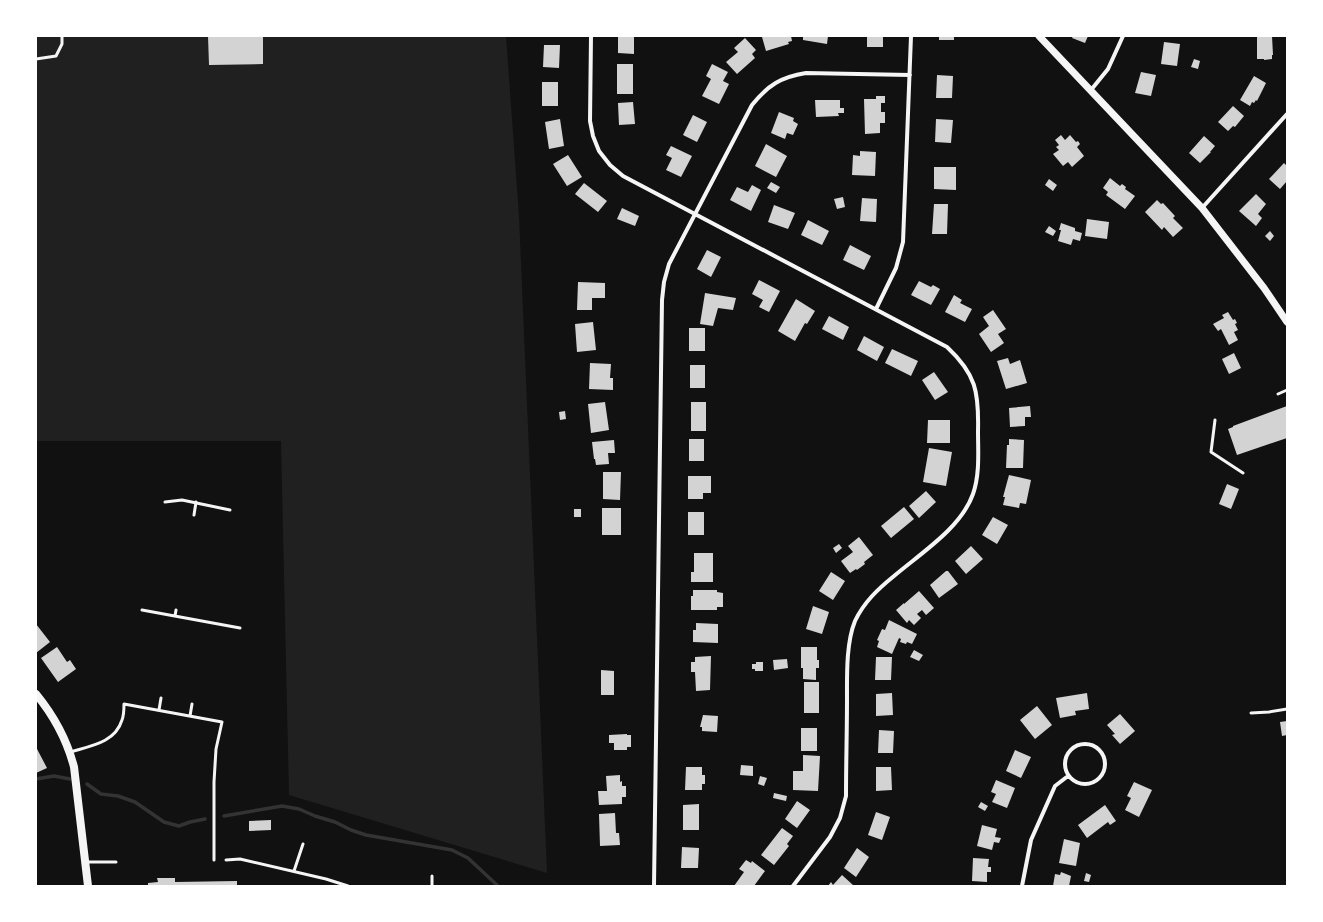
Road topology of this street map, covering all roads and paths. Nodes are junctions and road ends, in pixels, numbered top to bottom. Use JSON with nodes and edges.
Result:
{"nodes":[{"id":1,"x":62,"y":36,"type":"edge"},
{"id":2,"x":591,"y":36,"type":"edge"},
{"id":3,"x":911,"y":36,"type":"edge"},
{"id":4,"x":1039,"y":36,"type":"edge"},
{"id":5,"x":1123,"y":36,"type":"edge"},
{"id":6,"x":36,"y":59,"type":"edge"},
{"id":7,"x":910,"y":75,"type":"junction"},
{"id":8,"x":1091,"y":90,"type":"junction"},
{"id":9,"x":1287,"y":114,"type":"edge"},
{"id":10,"x":1202,"y":208,"type":"junction"},
{"id":11,"x":695,"y":214,"type":"junction"},
{"id":12,"x":876,"y":309,"type":"junction"},
{"id":13,"x":1287,"y":322,"type":"edge"},
{"id":14,"x":1287,"y":390,"type":"edge"},
{"id":15,"x":1278,"y":394,"type":"dead end"},
{"id":16,"x":1215,"y":420,"type":"dead end"},
{"id":17,"x":1243,"y":472,"type":"dead end"},
{"id":18,"x":165,"y":502,"type":"dead end"},
{"id":19,"x":196,"y":502,"type":"junction"},
{"id":20,"x":230,"y":510,"type":"dead end"},
{"id":21,"x":194,"y":515,"type":"dead end"},
{"id":22,"x":142,"y":610,"type":"dead end"},
{"id":23,"x":176,"y":610,"type":"dead end"},
{"id":24,"x":175,"y":616,"type":"junction"},
{"id":25,"x":240,"y":628,"type":"dead end"},
{"id":26,"x":36,"y":694,"type":"edge"},
{"id":27,"x":161,"y":698,"type":"dead end"},
{"id":28,"x":192,"y":704,"type":"dead end"},
{"id":29,"x":158,"y":710,"type":"junction"},
{"id":30,"x":1287,"y":710,"type":"edge"},
{"id":31,"x":1250,"y":713,"type":"dead end"},
{"id":32,"x":190,"y":716,"type":"junction"},
{"id":33,"x":70,"y":752,"type":"junction"},
{"id":34,"x":1068,"y":776,"type":"junction"},
{"id":35,"x":303,"y":844,"type":"dead end"},
{"id":36,"x":214,"y":860,"type":"dead end"},
{"id":37,"x":226,"y":860,"type":"dead end"},
{"id":38,"x":86,"y":862,"type":"junction"},
{"id":39,"x":116,"y":862,"type":"dead end"},
{"id":40,"x":294,"y":871,"type":"junction"},
{"id":41,"x":432,"y":876,"type":"dead end"},
{"id":42,"x":88,"y":886,"type":"edge"},
{"id":43,"x":348,"y":886,"type":"edge"},
{"id":44,"x":432,"y":886,"type":"edge"},
{"id":45,"x":654,"y":886,"type":"edge"},
{"id":46,"x":792,"y":886,"type":"edge"},
{"id":47,"x":1022,"y":886,"type":"edge"}],
"edges":[{"from":1,"to":6,"type":"lane"},
{"from":2,"to":11,"type":"street"},
{"from":3,"to":7,"type":"street"},
{"from":4,"to":8,"type":"street"},
{"from":5,"to":8,"type":"street"},
{"from":7,"to":11,"type":"street"},
{"from":7,"to":12,"type":"street"},
{"from":8,"to":10,"type":"street"},
{"from":9,"to":10,"type":"street"},
{"from":10,"to":13,"type":"street"},
{"from":11,"to":12,"type":"street"},
{"from":11,"to":45,"type":"street"},
{"from":12,"to":46,"type":"street"},
{"from":14,"to":15,"type":"lane"},
{"from":16,"to":17,"type":"lane"},
{"from":18,"to":19,"type":"lane"},
{"from":19,"to":20,"type":"lane"},
{"from":19,"to":21,"type":"lane"},
{"from":22,"to":24,"type":"lane"},
{"from":23,"to":24,"type":"lane"},
{"from":24,"to":25,"type":"lane"},
{"from":26,"to":33,"type":"main road"},
{"from":27,"to":29,"type":"lane"},
{"from":28,"to":32,"type":"lane"},
{"from":29,"to":32,"type":"lane"},
{"from":29,"to":33,"type":"lane"},
{"from":30,"to":31,"type":"lane"},
{"from":32,"to":36,"type":"lane"},
{"from":33,"to":38,"type":"main road"},
{"from":34,"to":34,"type":"street"},
{"from":34,"to":47,"type":"street"},
{"from":35,"to":40,"type":"lane"},
{"from":37,"to":40,"type":"lane"},
{"from":38,"to":39,"type":"lane"},
{"from":38,"to":42,"type":"main road"},
{"from":40,"to":43,"type":"lane"},
{"from":41,"to":44,"type":"lane"}]}
